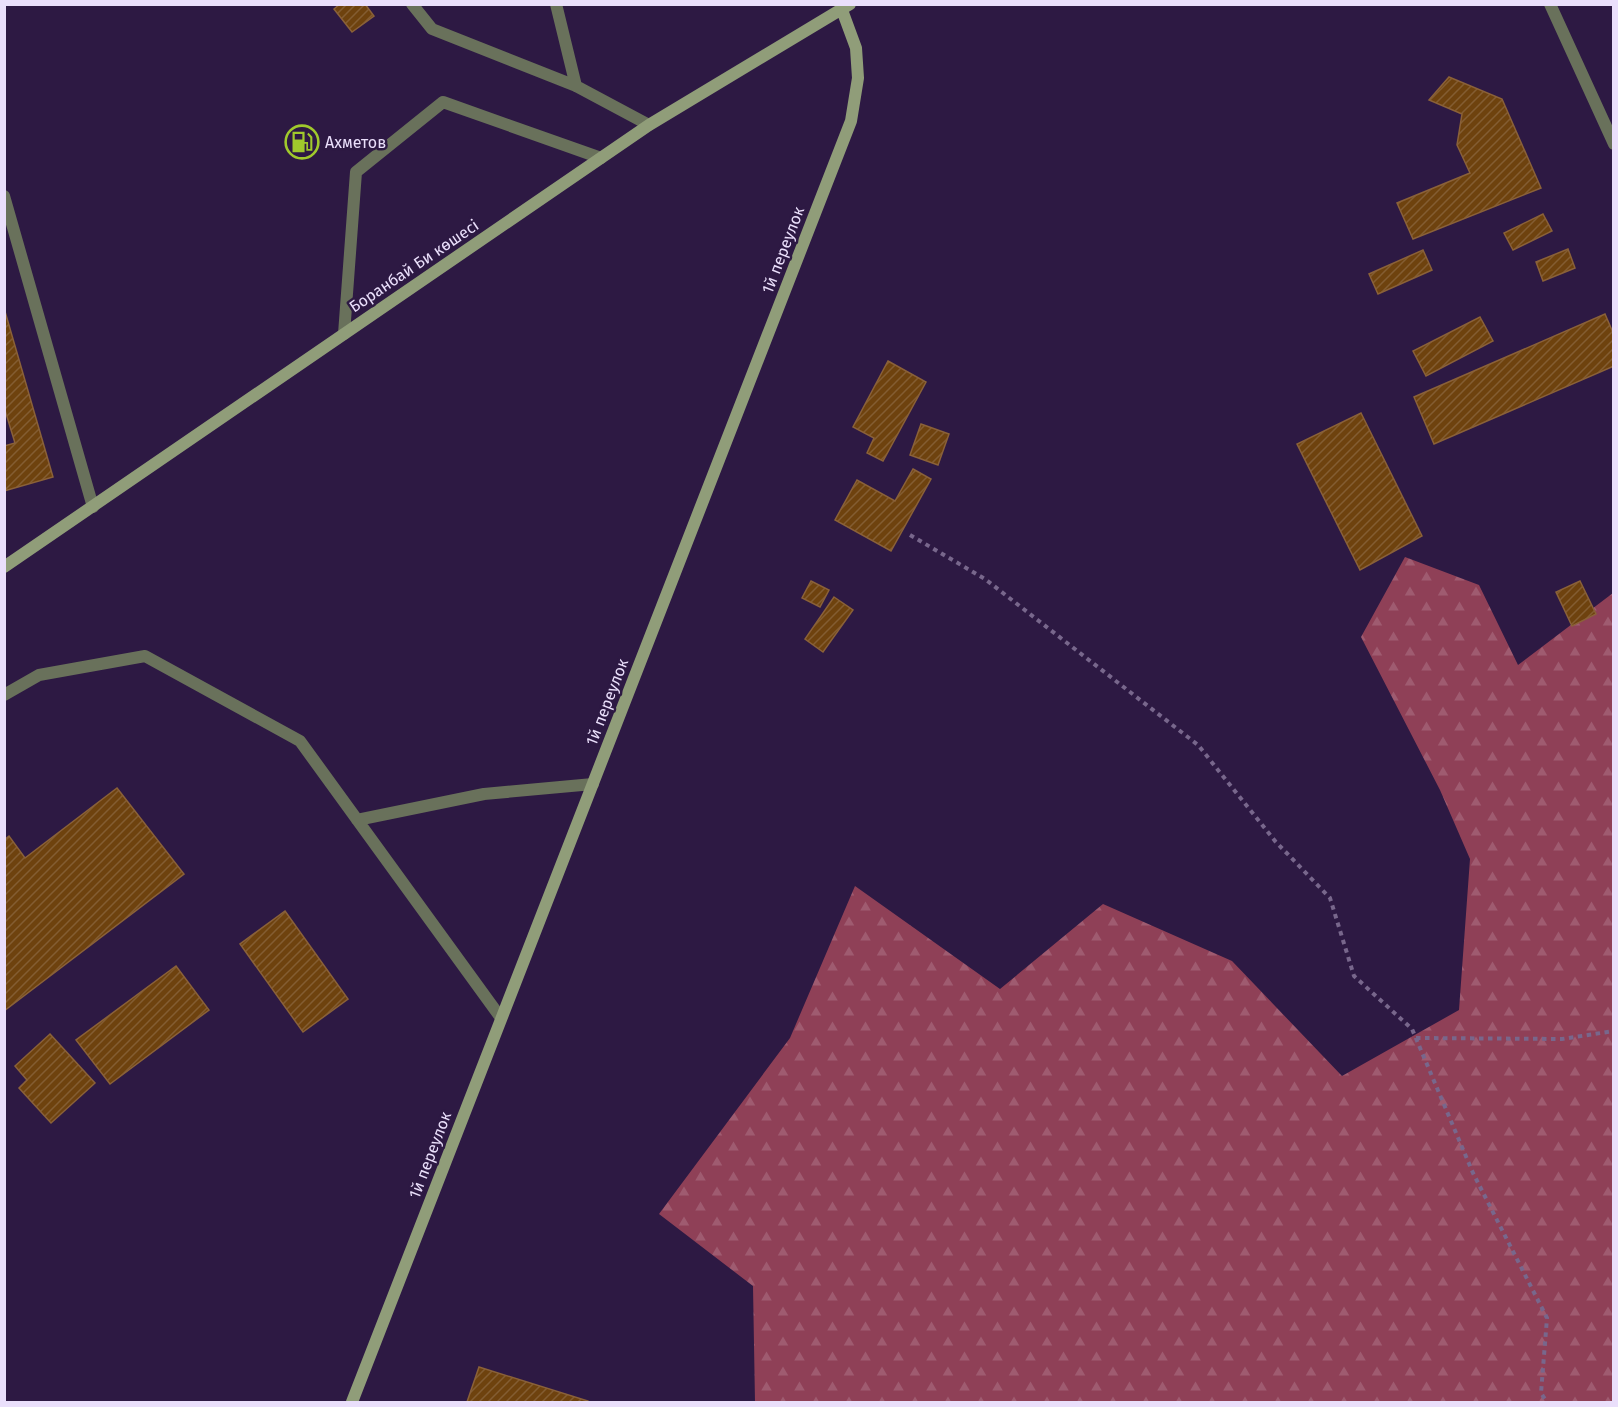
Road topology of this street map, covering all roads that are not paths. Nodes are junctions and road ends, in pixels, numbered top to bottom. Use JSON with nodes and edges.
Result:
{"nodes":[{"id":1,"x":412,"y":4,"type":"edge"},
{"id":2,"x":556,"y":4,"type":"edge"},
{"id":3,"x":1550,"y":4,"type":"edge"},
{"id":4,"x":846,"y":7,"type":"edge"},
{"id":5,"x":576,"y":86,"type":"junction"},
{"id":6,"x":649,"y":125,"type":"junction"},
{"id":7,"x":1614,"y":144,"type":"edge"},
{"id":8,"x":601,"y":158,"type":"junction"},
{"id":9,"x":4,"y":196,"type":"edge"},
{"id":10,"x":344,"y":334,"type":"junction"},
{"id":11,"x":93,"y":507,"type":"junction"},
{"id":12,"x":4,"y":567,"type":"edge"},
{"id":13,"x":4,"y":695,"type":"edge"},
{"id":14,"x":593,"y":784,"type":"junction"},
{"id":15,"x":357,"y":820,"type":"junction"},
{"id":16,"x":501,"y":1018,"type":"junction"},
{"id":17,"x":352,"y":1402,"type":"edge"}],
"edges":[{"from":1,"to":5,"type":"street"},
{"from":2,"to":5,"type":"street"},
{"from":3,"to":7,"type":"street"},
{"from":4,"to":6,"type":"street","name":"Боранбай Би көшесі"},
{"from":4,"to":14,"type":"street","name":"1й переулок"},
{"from":5,"to":6,"type":"street"},
{"from":6,"to":8,"type":"street","name":"Боранбай Би көшесі"},
{"from":8,"to":10,"type":"street","name":"Боранбай Би көшесі"},
{"from":8,"to":10,"type":"street"},
{"from":9,"to":11,"type":"street"},
{"from":10,"to":11,"type":"street","name":"Боранбай Би көшесі"},
{"from":11,"to":12,"type":"street","name":"Боранбай Би көшесі"},
{"from":13,"to":15,"type":"street"},
{"from":14,"to":15,"type":"street"},
{"from":14,"to":16,"type":"street","name":"1й переулок"},
{"from":15,"to":16,"type":"street"},
{"from":16,"to":17,"type":"street","name":"1й переулок"}]}
